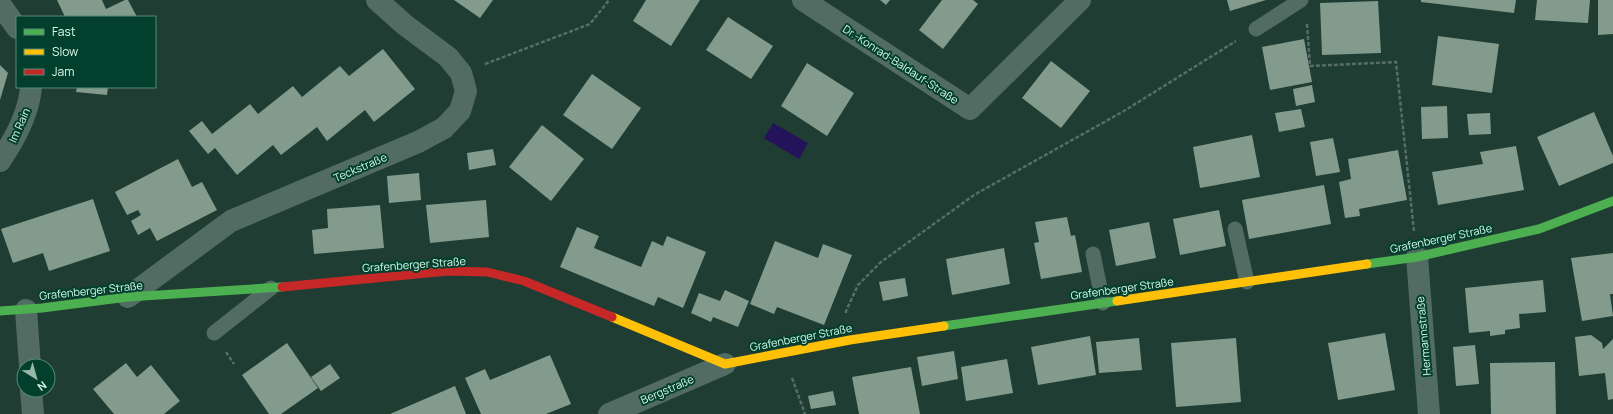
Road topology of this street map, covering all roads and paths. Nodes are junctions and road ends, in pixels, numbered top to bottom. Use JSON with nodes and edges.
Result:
{"nodes":[{"id":1,"x":377,"y":0,"type":"edge"},
{"id":2,"x":609,"y":0,"type":"edge"},
{"id":3,"x":803,"y":0,"type":"edge"},
{"id":4,"x":1080,"y":0,"type":"edge"},
{"id":5,"x":1301,"y":0,"type":"edge"},
{"id":6,"x":0,"y":4,"type":"edge"},
{"id":7,"x":1307,"y":22,"type":"dead end"},
{"id":8,"x":16,"y":27,"type":"edge"},
{"id":9,"x":1256,"y":29,"type":"joint"},
{"id":10,"x":479,"y":66,"type":"dead end"},
{"id":11,"x":32,"y":88,"type":"edge"},
{"id":12,"x":0,"y":161,"type":"edge"},
{"id":13,"x":1613,"y":201,"type":"edge"},
{"id":14,"x":1235,"y":229,"type":"dead end"},
{"id":15,"x":1093,"y":254,"type":"dead end"},
{"id":16,"x":1417,"y":257,"type":"junction"},
{"id":17,"x":1247,"y":282,"type":"junction"},
{"id":18,"x":271,"y":288,"type":"junction"},
{"id":19,"x":128,"y":297,"type":"junction"},
{"id":20,"x":1103,"y":303,"type":"junction"},
{"id":21,"x":26,"y":310,"type":"junction"},
{"id":22,"x":0,"y":311,"type":"edge"},
{"id":23,"x":214,"y":333,"type":"dead end"},
{"id":24,"x":850,"y":340,"type":"junction"},
{"id":25,"x":783,"y":353,"type":"junction"},
{"id":26,"x":29,"y":358,"type":"edge"},
{"id":27,"x":725,"y":364,"type":"junction"},
{"id":28,"x":32,"y":398,"type":"edge"},
{"id":29,"x":33,"y":414,"type":"edge"},
{"id":30,"x":609,"y":414,"type":"edge"},
{"id":31,"x":805,"y":414,"type":"edge"},
{"id":32,"x":1429,"y":414,"type":"edge"}],
"edges":[{"from":1,"to":19,"type":"street","name":"Teckstraße"},
{"from":2,"to":10,"type":"path"},
{"from":3,"to":4,"type":"street","name":"Dr.-Konrad-Baldauf-Straße"},
{"from":5,"to":9,"type":"lane"},
{"from":6,"to":8,"type":"street"},
{"from":7,"to":16,"type":"path"},
{"from":9,"to":24,"type":"path"},
{"from":11,"to":12,"type":"street","name":"Im Rain"},
{"from":13,"to":16,"type":"street","name":"Grafenberger Straße"},
{"from":14,"to":17,"type":"lane"},
{"from":15,"to":20,"type":"lane"},
{"from":16,"to":17,"type":"street","name":"Grafenberger Straße"},
{"from":16,"to":32,"type":"street","name":"Hermannstraße"},
{"from":17,"to":20,"type":"street","name":"Grafenberger Straße"},
{"from":18,"to":19,"type":"street","name":"Grafenberger Straße"},
{"from":18,"to":23,"type":"lane"},
{"from":18,"to":27,"type":"street","name":"Grafenberger Straße"},
{"from":19,"to":21,"type":"street","name":"Grafenberger Straße"},
{"from":20,"to":24,"type":"street","name":"Grafenberger Straße"},
{"from":21,"to":22,"type":"street","name":"Grafenberger Straße"},
{"from":21,"to":26,"type":"street"},
{"from":24,"to":25,"type":"street","name":"Grafenberger Straße"},
{"from":25,"to":27,"type":"street","name":"Grafenberger Straße"},
{"from":25,"to":31,"type":"path"},
{"from":27,"to":30,"type":"street","name":"Bergstraße"},
{"from":28,"to":29,"type":"street"}]}
